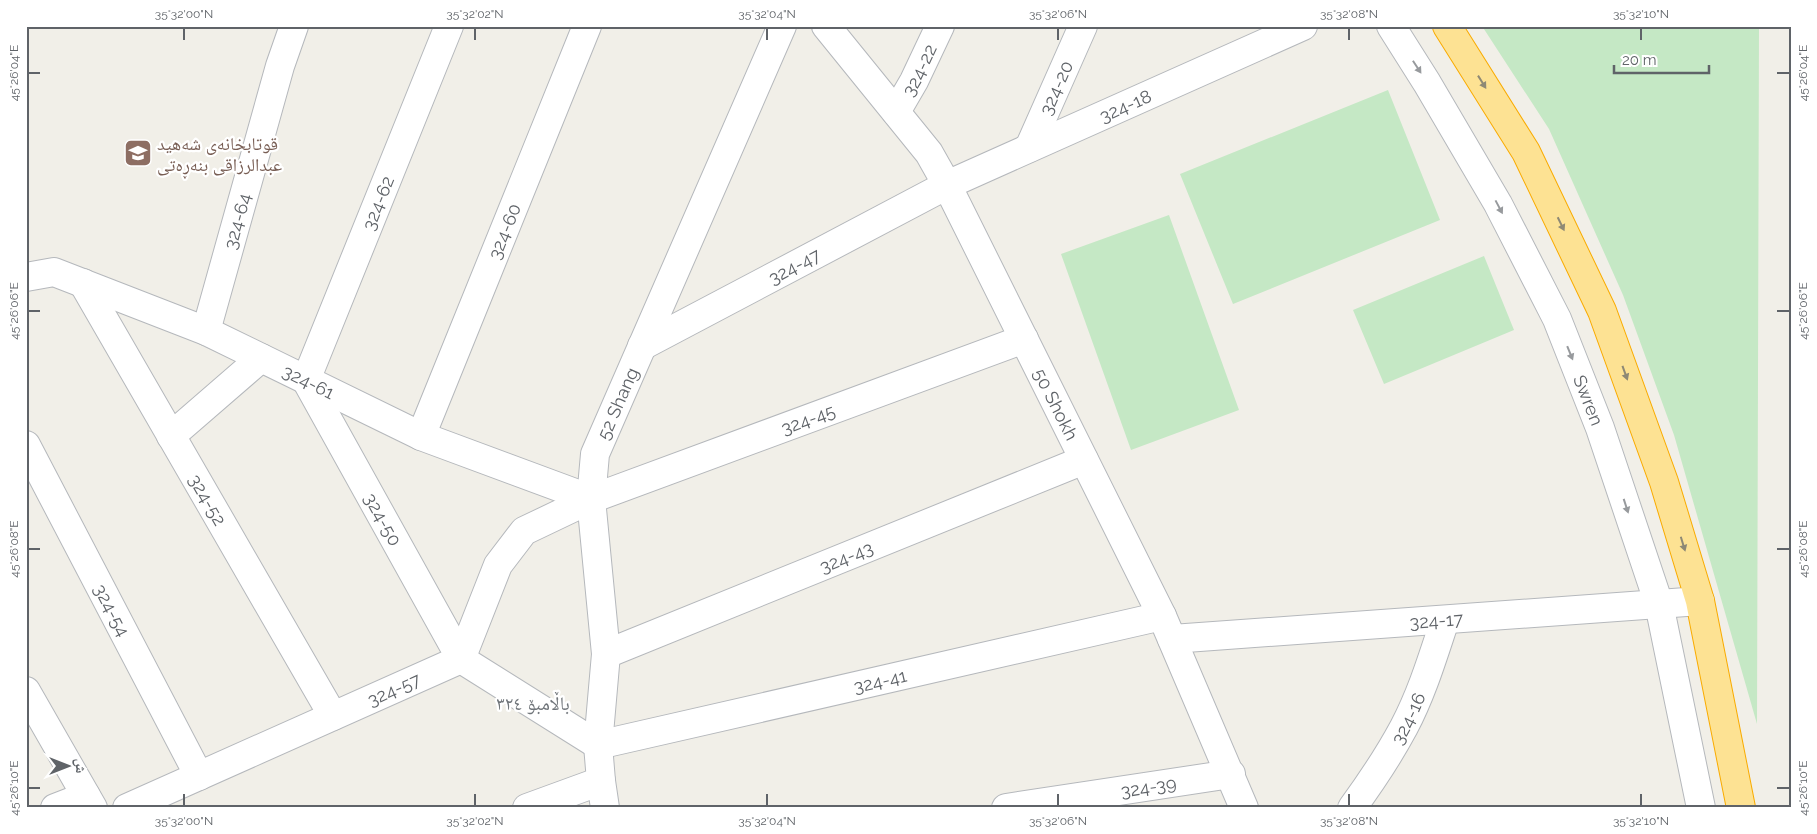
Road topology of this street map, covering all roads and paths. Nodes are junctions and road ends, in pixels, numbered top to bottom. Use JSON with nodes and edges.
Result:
{"nodes":[{"id":1,"x":294,"y":26,"type":"edge"},
{"id":2,"x":449,"y":26,"type":"edge"},
{"id":3,"x":587,"y":26,"type":"edge"},
{"id":4,"x":782,"y":26,"type":"edge"},
{"id":5,"x":826,"y":26,"type":"edge"},
{"id":6,"x":940,"y":26,"type":"edge"},
{"id":7,"x":1083,"y":26,"type":"edge"},
{"id":8,"x":1303,"y":26,"type":"edge"},
{"id":9,"x":1391,"y":26,"type":"edge"},
{"id":10,"x":1447,"y":26,"type":"edge"},
{"id":11,"x":896,"y":112,"type":"junction"},
{"id":12,"x":1029,"y":148,"type":"junction"},
{"id":13,"x":947,"y":185,"type":"junction"},
{"id":14,"x":26,"y":277,"type":"edge"},
{"id":15,"x":83,"y":283,"type":"junction"},
{"id":16,"x":206,"y":331,"type":"junction"},
{"id":17,"x":1024,"y":339,"type":"junction"},
{"id":18,"x":642,"y":346,"type":"junction"},
{"id":19,"x":261,"y":358,"type":"junction"},
{"id":20,"x":306,"y":380,"type":"junction"},
{"id":21,"x":171,"y":436,"type":"junction"},
{"id":22,"x":421,"y":436,"type":"junction"},
{"id":23,"x":26,"y":445,"type":"edge"},
{"id":24,"x":1084,"y":460,"type":"junction"},
{"id":25,"x":591,"y":498,"type":"junction"},
{"id":26,"x":1700,"y":601,"type":"junction"},
{"id":27,"x":1659,"y":604,"type":"junction"},
{"id":28,"x":1445,"y":620,"type":"junction"},
{"id":29,"x":1167,"y":628,"type":"junction"},
{"id":30,"x":606,"y":654,"type":"junction"},
{"id":31,"x":461,"y":659,"type":"junction"},
{"id":32,"x":26,"y":691,"type":"edge"},
{"id":33,"x":333,"y":716,"type":"junction"},
{"id":34,"x":598,"y":745,"type":"junction"},
{"id":35,"x":1230,"y":774,"type":"junction"},
{"id":36,"x":199,"y":776,"type":"junction"},
{"id":37,"x":601,"y":781,"type":"junction"},
{"id":38,"x":90,"y":802,"type":"edge"},
{"id":39,"x":56,"y":808,"type":"edge"},
{"id":40,"x":127,"y":808,"type":"edge"},
{"id":41,"x":527,"y":808,"type":"edge"},
{"id":42,"x":605,"y":808,"type":"edge"},
{"id":43,"x":1006,"y":808,"type":"edge"},
{"id":44,"x":1244,"y":808,"type":"edge"},
{"id":45,"x":1352,"y":808,"type":"edge"},
{"id":46,"x":1701,"y":808,"type":"edge"},
{"id":47,"x":1742,"y":808,"type":"edge"}],
"edges":[{"from":1,"to":16,"type":"street","name":"324-64"},
{"from":2,"to":20,"type":"street","name":"324-62"},
{"from":3,"to":22,"type":"street","name":"324-60"},
{"from":4,"to":18,"type":"street","name":"52 Shang"},
{"from":5,"to":11,"type":"street","name":"50 Shokh"},
{"from":6,"to":11,"type":"street","name":"324-22"},
{"from":7,"to":12,"type":"street","name":"324-20"},
{"from":8,"to":12,"type":"street","name":"324-18"},
{"from":9,"to":27,"type":"street","name":"Swren","one_way":true},
{"from":10,"to":26,"type":"highway","one_way":true},
{"from":11,"to":13,"type":"street","name":"50 Shokh"},
{"from":12,"to":13,"type":"street","name":"324-18"},
{"from":13,"to":17,"type":"street","name":"50 Shokh"},
{"from":13,"to":18,"type":"street","name":"324-47"},
{"from":14,"to":15,"type":"street","name":"324-61"},
{"from":15,"to":16,"type":"street","name":"324-61"},
{"from":15,"to":21,"type":"street","name":"324-52"},
{"from":16,"to":19,"type":"street","name":"324-61"},
{"from":17,"to":24,"type":"street","name":"50 Shokh"},
{"from":17,"to":25,"type":"street","name":"324-45"},
{"from":18,"to":25,"type":"street","name":"52 Shang"},
{"from":19,"to":20,"type":"street","name":"324-61"},
{"from":19,"to":21,"type":"street"},
{"from":20,"to":22,"type":"street","name":"324-61"},
{"from":20,"to":31,"type":"street","name":"324-50"},
{"from":21,"to":33,"type":"street","name":"324-52"},
{"from":22,"to":25,"type":"street","name":"324-61"},
{"from":23,"to":36,"type":"street","name":"324-54"},
{"from":24,"to":29,"type":"street","name":"50 Shokh"},
{"from":24,"to":30,"type":"street","name":"324-43"},
{"from":25,"to":30,"type":"street","name":"52 Shang"},
{"from":25,"to":31,"type":"street"},
{"from":26,"to":27,"type":"street","name":"324-17"},
{"from":26,"to":47,"type":"highway"},
{"from":27,"to":28,"type":"street","name":"324-17"},
{"from":27,"to":46,"type":"street","name":"Swren"},
{"from":28,"to":29,"type":"street","name":"324-17"},
{"from":28,"to":45,"type":"street","name":"324-16"},
{"from":29,"to":34,"type":"street","name":"324-41"},
{"from":29,"to":35,"type":"street","name":"50 Shokh"},
{"from":30,"to":34,"type":"street","name":"52 Shang"},
{"from":31,"to":33,"type":"street","name":"324-57"},
{"from":31,"to":34,"type":"street"},
{"from":32,"to":38,"type":"street"},
{"from":33,"to":36,"type":"street","name":"324-57"},
{"from":34,"to":37,"type":"street","name":"52 Shang"},
{"from":35,"to":43,"type":"street","name":"324-39"},
{"from":35,"to":44,"type":"street","name":"50 Shokh"},
{"from":36,"to":40,"type":"street","name":"324-57"},
{"from":37,"to":41,"type":"street"},
{"from":37,"to":42,"type":"street","name":"52 Shang"},
{"from":38,"to":39,"type":"street"}]}
